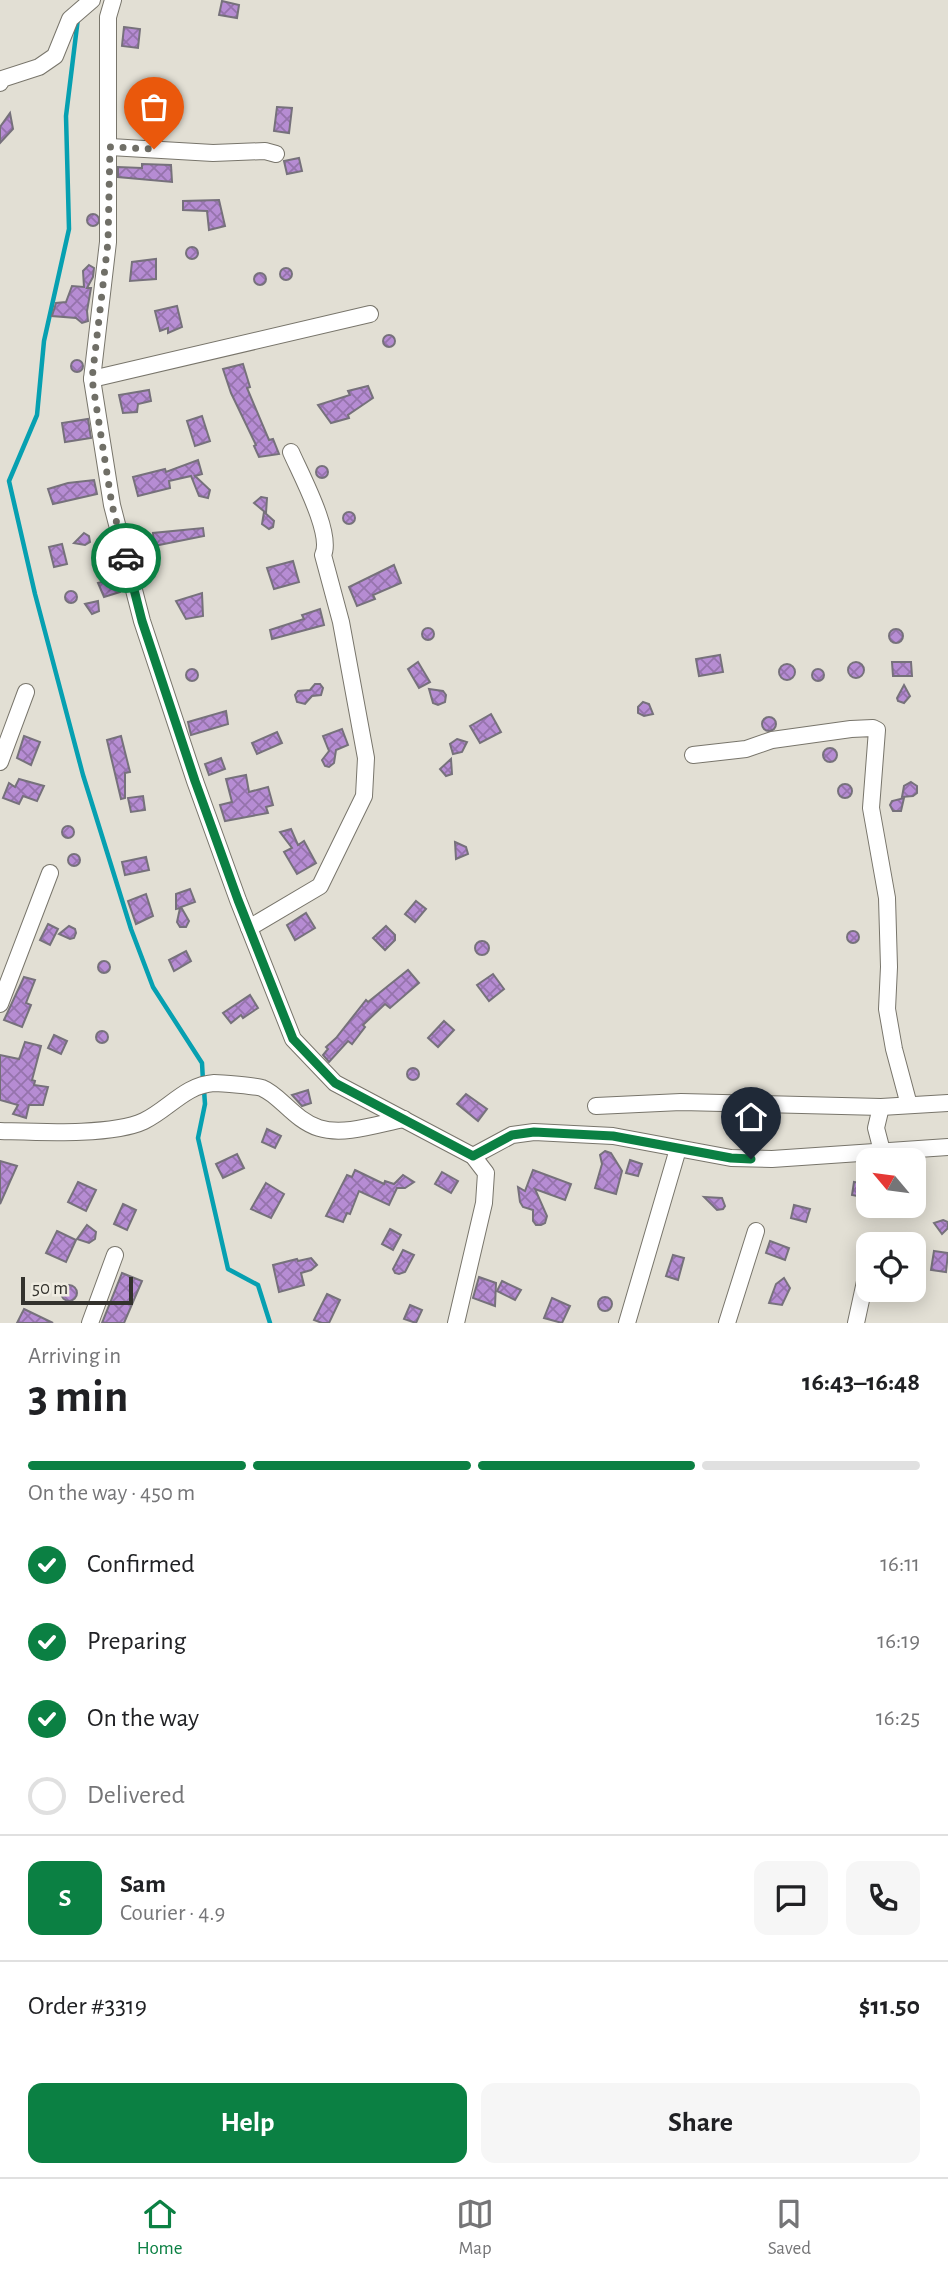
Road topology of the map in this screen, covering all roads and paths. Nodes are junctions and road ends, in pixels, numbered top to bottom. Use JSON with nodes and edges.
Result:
{"nodes":[{"id":1,"x":113,"y":0,"type":"edge"},
{"id":2,"x":91,"y":2,"type":"edge"},
{"id":3,"x":0,"y":83,"type":"edge"},
{"id":4,"x":110,"y":147,"type":"junction"},
{"id":5,"x":275,"y":155,"type":"dead end"},
{"id":6,"x":370,"y":314,"type":"dead end"},
{"id":7,"x":92,"y":379,"type":"junction"},
{"id":8,"x":291,"y":452,"type":"dead end"},
{"id":9,"x":26,"y":692,"type":"dead end"},
{"id":10,"x":693,"y":755,"type":"dead end"},
{"id":11,"x":0,"y":762,"type":"edge"},
{"id":12,"x":50,"y":873,"type":"dead end"},
{"id":13,"x":249,"y":928,"type":"junction"},
{"id":14,"x":0,"y":1004,"type":"edge"},
{"id":15,"x":948,"y":1103,"type":"edge"},
{"id":16,"x":909,"y":1105,"type":"junction"},
{"id":17,"x":596,"y":1106,"type":"dead end"},
{"id":18,"x":881,"y":1107,"type":"junction"},
{"id":19,"x":404,"y":1119,"type":"junction"},
{"id":20,"x":0,"y":1131,"type":"edge"},
{"id":21,"x":948,"y":1147,"type":"edge"},
{"id":22,"x":881,"y":1148,"type":"edge"},
{"id":23,"x":926,"y":1148,"type":"edge"},
{"id":24,"x":678,"y":1149,"type":"junction"},
{"id":25,"x":856,"y":1153,"type":"edge"},
{"id":26,"x":473,"y":1156,"type":"junction"},
{"id":27,"x":756,"y":1231,"type":"dead end"},
{"id":28,"x":116,"y":1255,"type":"dead end"},
{"id":29,"x":861,"y":1302,"type":"edge"},
{"id":30,"x":90,"y":1323,"type":"edge"},
{"id":31,"x":456,"y":1323,"type":"edge"},
{"id":32,"x":627,"y":1323,"type":"edge"},
{"id":33,"x":727,"y":1323,"type":"edge"},
{"id":34,"x":856,"y":1323,"type":"edge"}],
"edges":[{"from":1,"to":4,"type":"street"},
{"from":2,"to":3,"type":"street"},
{"from":4,"to":5,"type":"street"},
{"from":4,"to":7,"type":"street"},
{"from":6,"to":7,"type":"street"},
{"from":7,"to":13,"type":"street"},
{"from":8,"to":13,"type":"street"},
{"from":9,"to":11,"type":"street"},
{"from":10,"to":16,"type":"street"},
{"from":12,"to":14,"type":"street"},
{"from":13,"to":19,"type":"street"},
{"from":15,"to":16,"type":"street"},
{"from":16,"to":18,"type":"street"},
{"from":17,"to":18,"type":"street"},
{"from":18,"to":22,"type":"street"},
{"from":19,"to":20,"type":"street"},
{"from":19,"to":26,"type":"street"},
{"from":21,"to":23,"type":"street"},
{"from":24,"to":25,"type":"street"},
{"from":24,"to":26,"type":"street"},
{"from":24,"to":32,"type":"street"},
{"from":26,"to":31,"type":"street"},
{"from":27,"to":33,"type":"street"},
{"from":28,"to":30,"type":"street"},
{"from":29,"to":34,"type":"street"}]}
